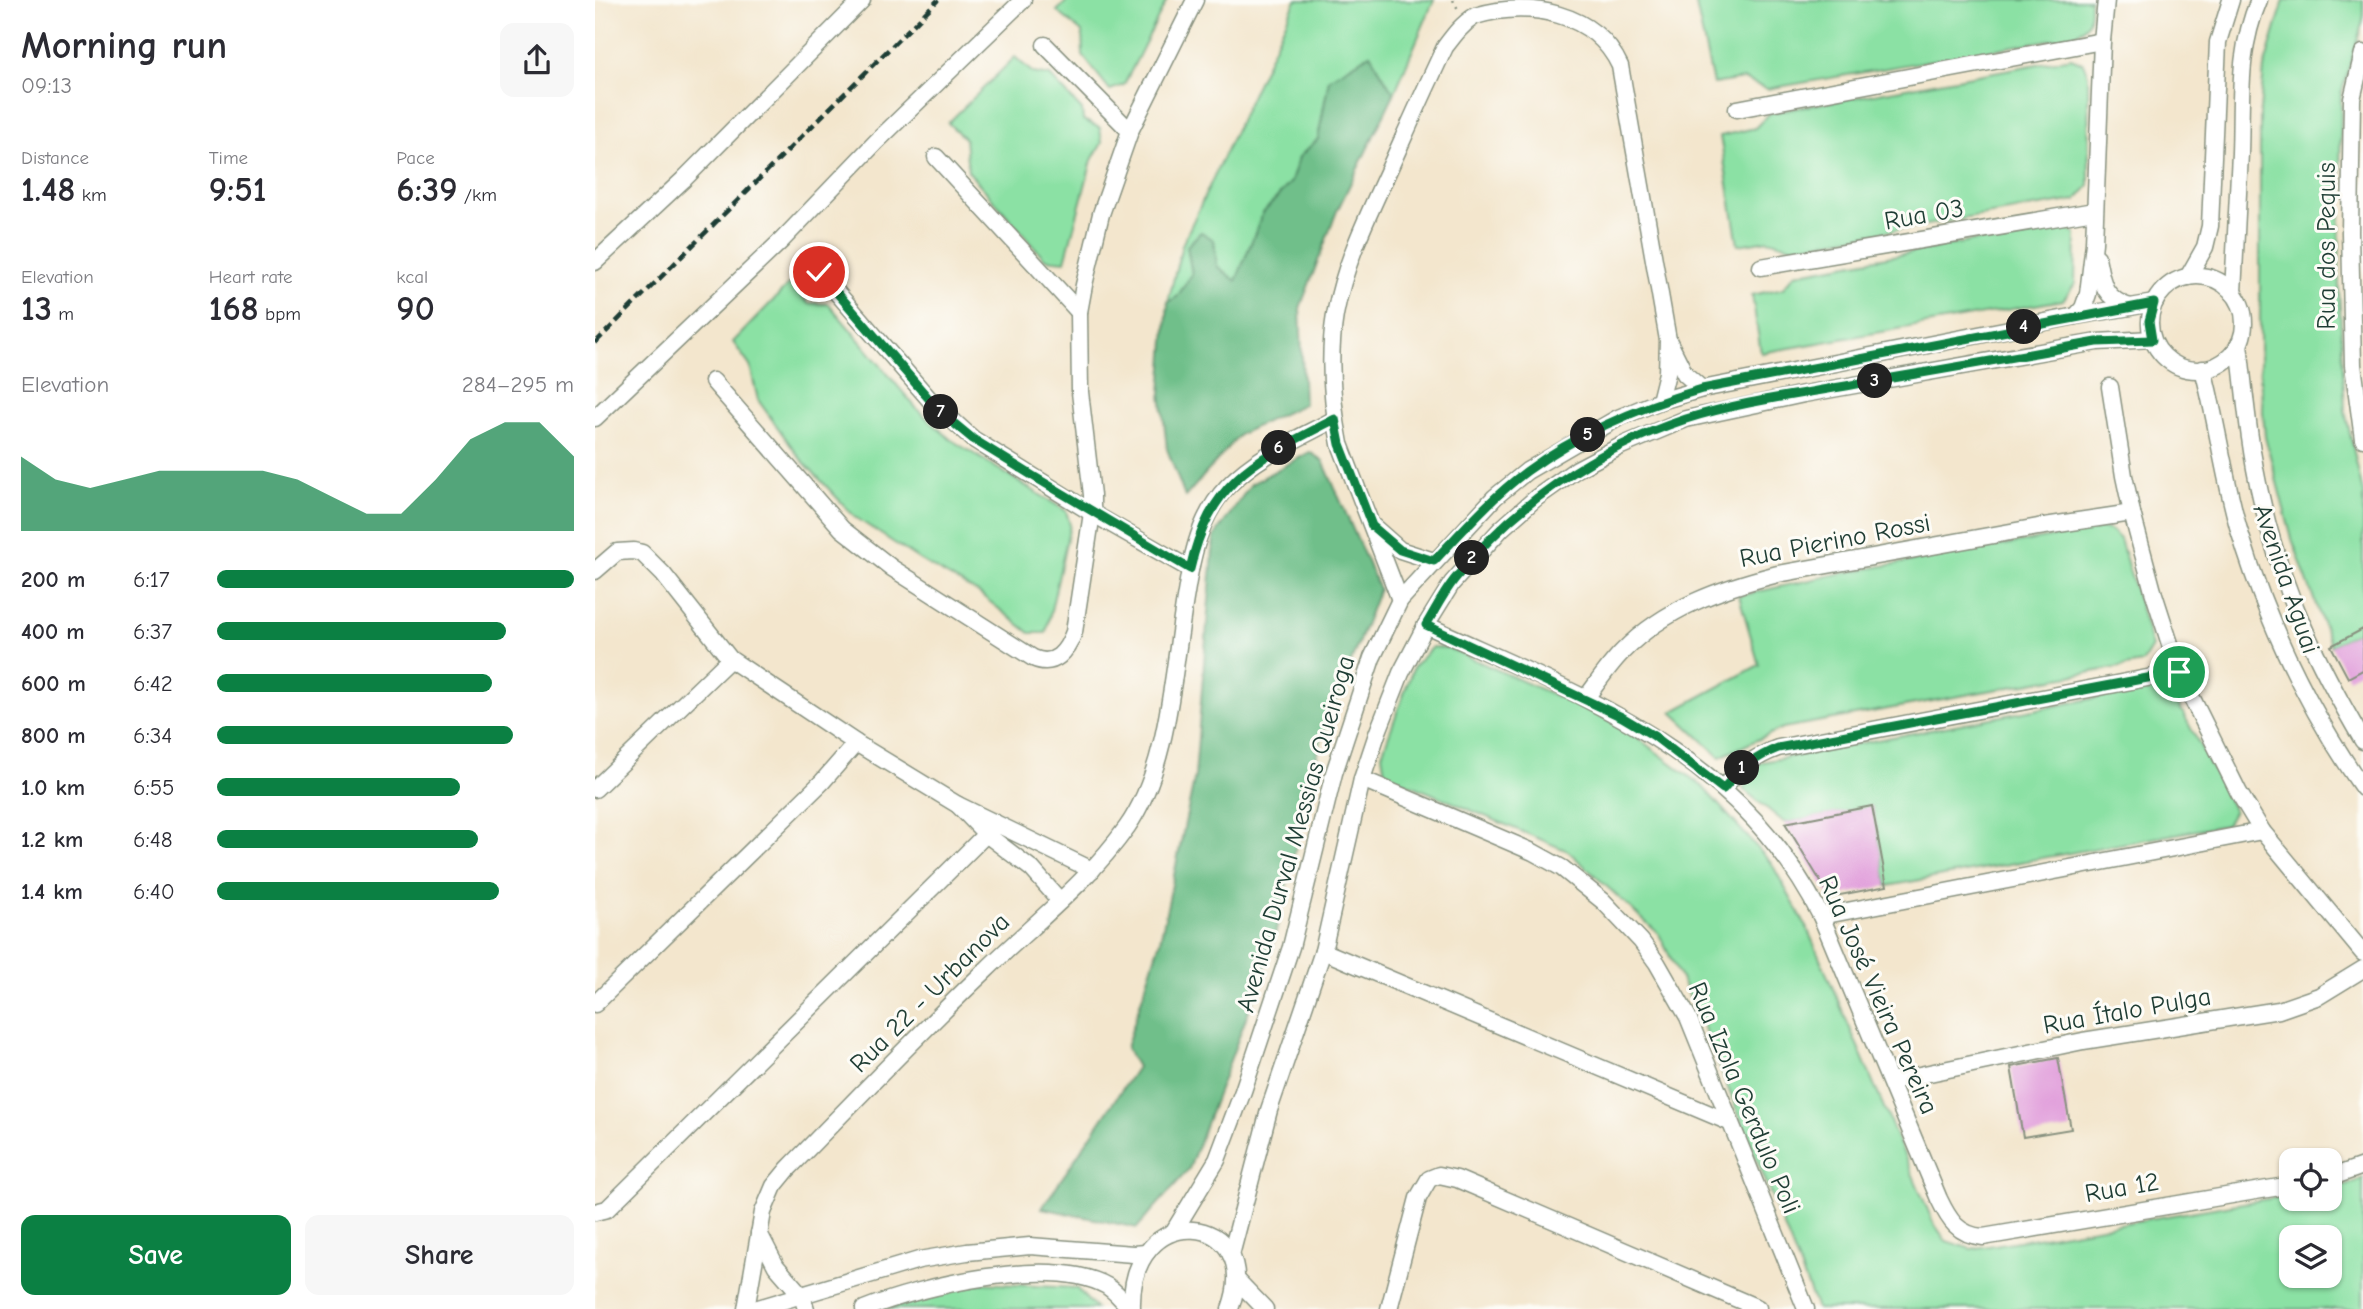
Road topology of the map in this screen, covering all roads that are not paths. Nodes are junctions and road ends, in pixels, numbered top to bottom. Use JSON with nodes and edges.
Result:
{"nodes":[{"id":1,"x":862,"y":0,"type":"edge"},
{"id":2,"x":1023,"y":0,"type":"edge"},
{"id":3,"x":1195,"y":0,"type":"edge"},
{"id":4,"x":2106,"y":0,"type":"edge"},
{"id":5,"x":2231,"y":0,"type":"edge"},
{"id":6,"x":2259,"y":0,"type":"edge"},
{"id":7,"x":2102,"y":41,"type":"junction"},
{"id":8,"x":1045,"y":45,"type":"dead end"},
{"id":9,"x":2363,"y":53,"type":"edge"},
{"id":10,"x":1737,"y":109,"type":"dead end"},
{"id":11,"x":1130,"y":131,"type":"junction"},
{"id":12,"x":936,"y":157,"type":"dead end"},
{"id":13,"x":2094,"y":211,"type":"junction"},
{"id":14,"x":2094,"y":243,"type":"junction"},
{"id":15,"x":595,"y":262,"type":"edge"},
{"id":16,"x":1761,"y":267,"type":"dead end"},
{"id":17,"x":819,"y":272,"type":"dead end"},
{"id":18,"x":2188,"y":277,"type":"junction"},
{"id":19,"x":2233,"y":293,"type":"junction"},
{"id":20,"x":2154,"y":303,"type":"junction"},
{"id":21,"x":2133,"y":308,"type":"junction"},
{"id":22,"x":1079,"y":312,"type":"junction"},
{"id":23,"x":2076,"y":316,"type":"junction"},
{"id":24,"x":1668,"y":340,"type":"junction"},
{"id":25,"x":2152,"y":340,"type":"junction"},
{"id":26,"x":2239,"y":344,"type":"junction"},
{"id":27,"x":2203,"y":369,"type":"junction"},
{"id":28,"x":713,"y":381,"type":"dead end"},
{"id":29,"x":2110,"y":387,"type":"dead end"},
{"id":30,"x":1702,"y":389,"type":"junction"},
{"id":31,"x":1660,"y":401,"type":"junction"},
{"id":32,"x":595,"y":418,"type":"edge"},
{"id":33,"x":1335,"y":419,"type":"junction"},
{"id":34,"x":2363,"y":439,"type":"edge"},
{"id":35,"x":1092,"y":513,"type":"junction"},
{"id":36,"x":2132,"y":513,"type":"junction"},
{"id":37,"x":1372,"y":526,"type":"junction"},
{"id":38,"x":1434,"y":561,"type":"junction"},
{"id":39,"x":1190,"y":569,"type":"junction"},
{"id":40,"x":595,"y":571,"type":"edge"},
{"id":41,"x":1400,"y":600,"type":"junction"},
{"id":42,"x":1426,"y":625,"type":"junction"},
{"id":43,"x":730,"y":659,"type":"junction"},
{"id":44,"x":2179,"y":672,"type":"junction"},
{"id":45,"x":1586,"y":698,"type":"junction"},
{"id":46,"x":2363,"y":741,"type":"edge"},
{"id":47,"x":856,"y":743,"type":"junction"},
{"id":48,"x":1362,"y":779,"type":"junction"},
{"id":49,"x":2363,"y":788,"type":"edge"},
{"id":50,"x":595,"y":789,"type":"edge"},
{"id":51,"x":1723,"y":789,"type":"junction"},
{"id":52,"x":990,"y":828,"type":"junction"},
{"id":53,"x":2262,"y":831,"type":"junction"},
{"id":54,"x":1092,"y":870,"type":"junction"},
{"id":55,"x":1060,"y":901,"type":"junction"},
{"id":56,"x":1821,"y":916,"type":"junction"},
{"id":57,"x":1323,"y":951,"type":"junction"},
{"id":58,"x":2363,"y":953,"type":"edge"},
{"id":59,"x":2363,"y":968,"type":"edge"},
{"id":60,"x":595,"y":1004,"type":"edge"},
{"id":61,"x":1891,"y":1081,"type":"junction"},
{"id":62,"x":1729,"y":1122,"type":"junction"},
{"id":63,"x":2363,"y":1166,"type":"edge"},
{"id":64,"x":2342,"y":1173,"type":"edge"},
{"id":65,"x":2279,"y":1187,"type":"edge"},
{"id":66,"x":595,"y":1212,"type":"edge"},
{"id":67,"x":1174,"y":1231,"type":"junction"},
{"id":68,"x":1963,"y":1232,"type":"joint"},
{"id":69,"x":759,"y":1233,"type":"junction"},
{"id":70,"x":1146,"y":1253,"type":"junction"},
{"id":71,"x":1231,"y":1255,"type":"junction"},
{"id":72,"x":1237,"y":1280,"type":"junction"},
{"id":73,"x":804,"y":1302,"type":"edge"},
{"id":74,"x":1758,"y":1308,"type":"edge"},
{"id":75,"x":746,"y":1309,"type":"edge"},
{"id":76,"x":755,"y":1309,"type":"edge"},
{"id":77,"x":864,"y":1309,"type":"edge"},
{"id":78,"x":1131,"y":1309,"type":"edge"},
{"id":79,"x":1230,"y":1309,"type":"edge"},
{"id":80,"x":1265,"y":1309,"type":"edge"},
{"id":81,"x":1389,"y":1309,"type":"edge"},
{"id":82,"x":1806,"y":1309,"type":"edge"}],
"edges":[{"from":1,"to":15,"type":"street"},
{"from":2,"to":32,"type":"street"},
{"from":3,"to":11,"type":"street"},
{"from":4,"to":7,"type":"street"},
{"from":5,"to":18,"type":"street"},
{"from":6,"to":19,"type":"street"},
{"from":7,"to":10,"type":"street"},
{"from":7,"to":13,"type":"street"},
{"from":8,"to":11,"type":"street"},
{"from":9,"to":34,"type":"street","name":"Rua dos Pequis"},
{"from":11,"to":22,"type":"street"},
{"from":12,"to":22,"type":"street"},
{"from":13,"to":14,"type":"street"},
{"from":13,"to":16,"type":"street","name":"Rua 03"},
{"from":14,"to":21,"type":"street"},
{"from":14,"to":23,"type":"street"},
{"from":17,"to":35,"type":"street"},
{"from":18,"to":19,"type":"street"},
{"from":18,"to":20,"type":"street"},
{"from":19,"to":26,"type":"street"},
{"from":20,"to":21,"type":"street","name":"Avenida Durval Messias Queiroga"},
{"from":20,"to":25,"type":"street"},
{"from":21,"to":23,"type":"street","name":"Avenida Durval Messias Queiroga"},
{"from":22,"to":35,"type":"street"},
{"from":23,"to":30,"type":"street","name":"Avenida Durval Messias Queiroga"},
{"from":24,"to":30,"type":"street"},
{"from":24,"to":31,"type":"street"},
{"from":24,"to":33,"type":"street"},
{"from":25,"to":27,"type":"street"},
{"from":25,"to":42,"type":"street","name":"Avenida Durval Messias Queiroga"},
{"from":26,"to":27,"type":"street"},
{"from":26,"to":46,"type":"street","name":"Avenida Aguai"},
{"from":27,"to":49,"type":"street","name":"Avenida Aguai"},
{"from":28,"to":35,"type":"street"},
{"from":29,"to":36,"type":"street"},
{"from":30,"to":31,"type":"street","name":"Avenida Durval Messias Queiroga"},
{"from":31,"to":38,"type":"street","name":"Avenida Durval Messias Queiroga"},
{"from":33,"to":37,"type":"street"},
{"from":33,"to":39,"type":"street","name":"Rua 22 - Urbanova"},
{"from":35,"to":39,"type":"street"},
{"from":36,"to":44,"type":"street"},
{"from":36,"to":45,"type":"street","name":"Rua Pierino Rossi"},
{"from":37,"to":38,"type":"street"},
{"from":37,"to":41,"type":"street"},
{"from":38,"to":41,"type":"street","name":"Avenida Durval Messias Queiroga"},
{"from":39,"to":54,"type":"street","name":"Rua 22 - Urbanova"},
{"from":40,"to":43,"type":"street"},
{"from":41,"to":67,"type":"street","name":"Avenida Durval Messias Queiroga"},
{"from":42,"to":45,"type":"street","name":"Rua José Vieira Pereira"},
{"from":42,"to":48,"type":"street","name":"Avenida Durval Messias Queiroga"},
{"from":43,"to":47,"type":"street"},
{"from":43,"to":50,"type":"street"},
{"from":44,"to":51,"type":"street"},
{"from":44,"to":53,"type":"street"},
{"from":45,"to":51,"type":"street","name":"Rua José Vieira Pereira"},
{"from":47,"to":52,"type":"street"},
{"from":47,"to":60,"type":"street"},
{"from":48,"to":57,"type":"street","name":"Avenida Durval Messias Queiroga"},
{"from":48,"to":62,"type":"street","name":"Rua Izola Gerdulo Poli"},
{"from":51,"to":56,"type":"street","name":"Rua José Vieira Pereira"},
{"from":52,"to":54,"type":"street"},
{"from":52,"to":55,"type":"street"},
{"from":52,"to":66,"type":"street"},
{"from":53,"to":56,"type":"street"},
{"from":53,"to":58,"type":"street"},
{"from":54,"to":55,"type":"street","name":"Rua 22 - Urbanova"},
{"from":55,"to":69,"type":"street","name":"Rua 22 - Urbanova"},
{"from":56,"to":61,"type":"street","name":"Rua José Vieira Pereira"},
{"from":57,"to":62,"type":"street"},
{"from":57,"to":71,"type":"street","name":"Avenida Durval Messias Queiroga"},
{"from":59,"to":61,"type":"street","name":"Rua Ítalo Pulga"},
{"from":61,"to":68,"type":"street","name":"Rua José Vieira Pereira"},
{"from":62,"to":82,"type":"street","name":"Rua Izola Gerdulo Poli"},
{"from":63,"to":64,"type":"street"},
{"from":65,"to":68,"type":"street","name":"Rua 12"},
{"from":67,"to":70,"type":"street"},
{"from":67,"to":71,"type":"street"},
{"from":69,"to":73,"type":"street"},
{"from":69,"to":75,"type":"street","name":"Rua 22 - Urbanova"},
{"from":70,"to":73,"type":"street"},
{"from":70,"to":78,"type":"street"},
{"from":71,"to":72,"type":"street"},
{"from":72,"to":79,"type":"street"},
{"from":72,"to":80,"type":"street"},
{"from":73,"to":76,"type":"street"},
{"from":74,"to":81,"type":"street"},
{"from":77,"to":78,"type":"street"}]}
